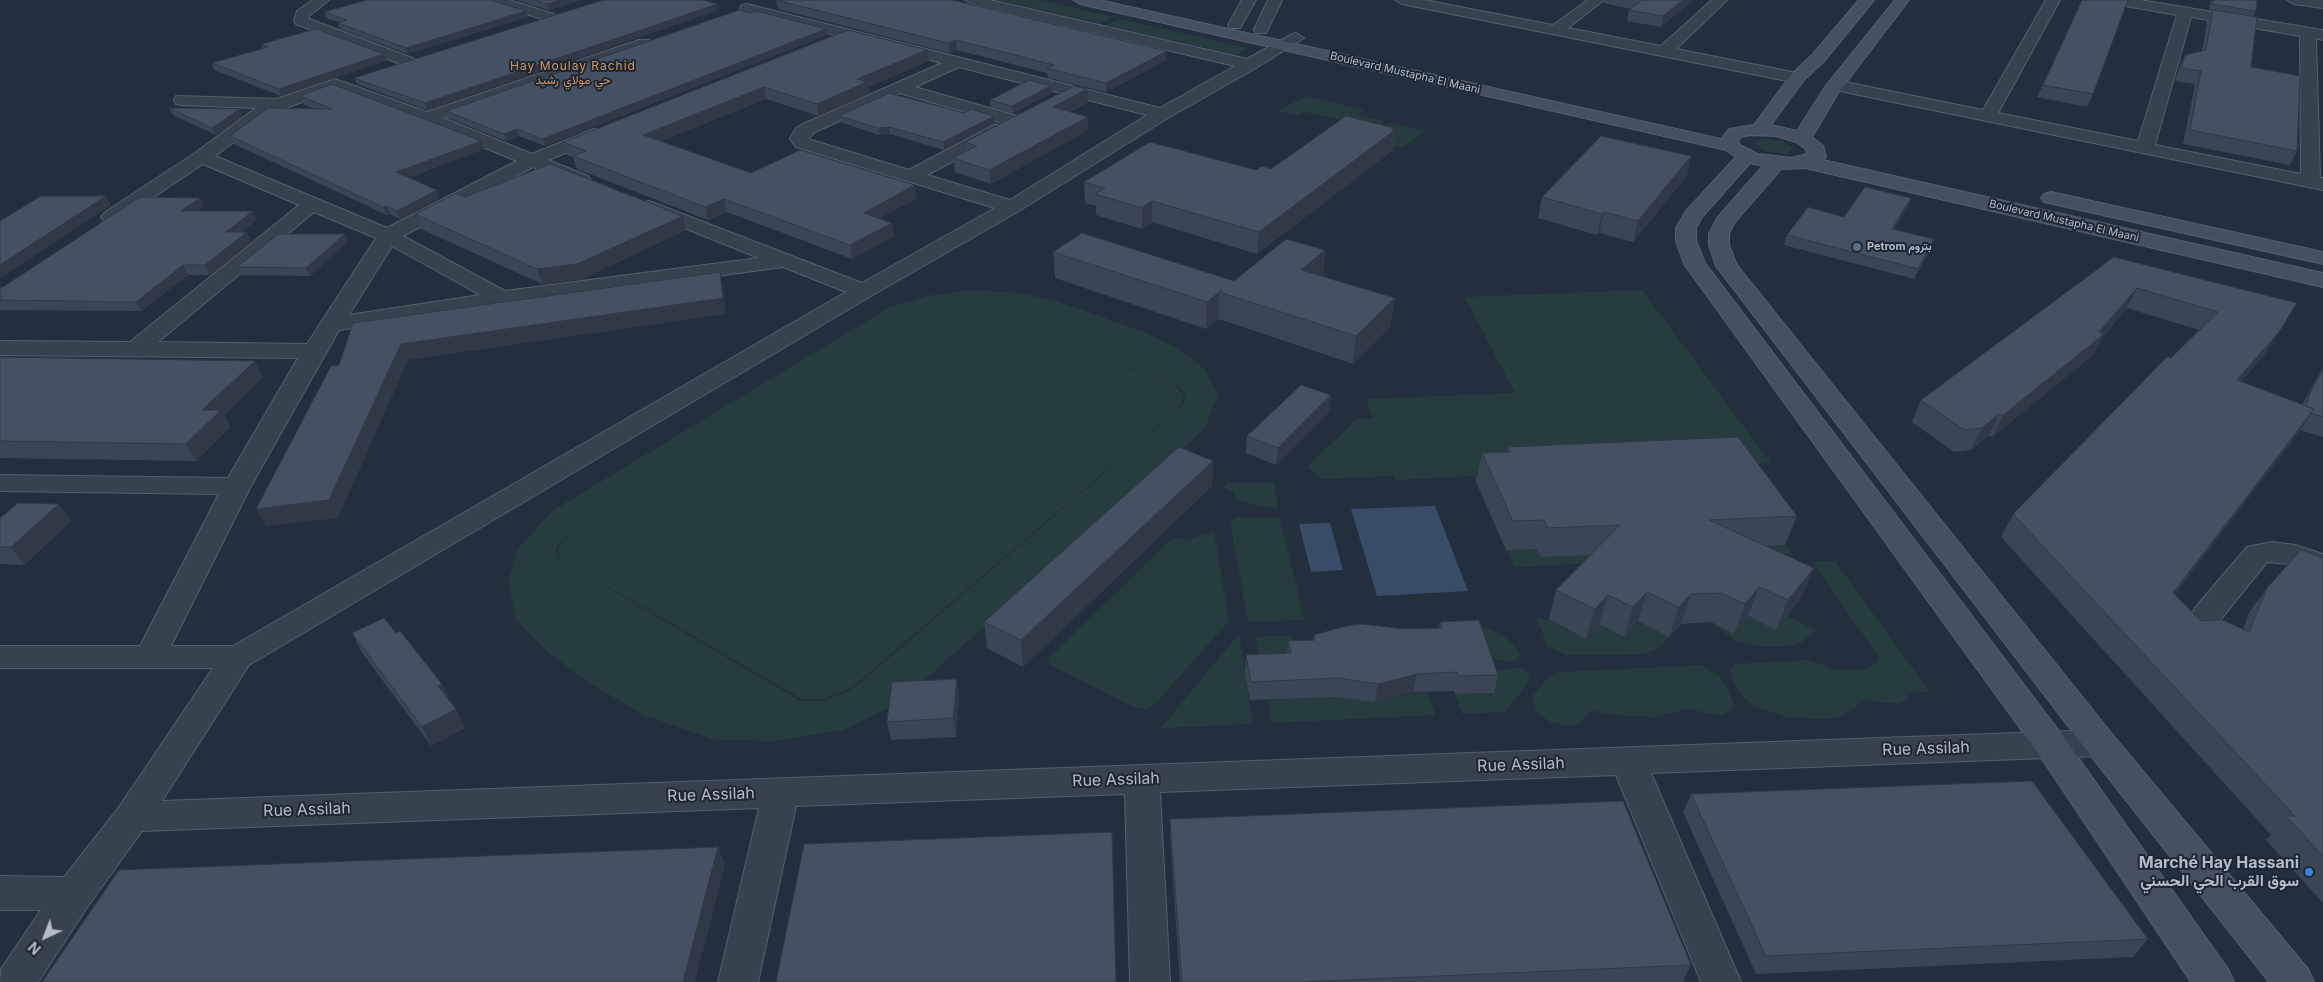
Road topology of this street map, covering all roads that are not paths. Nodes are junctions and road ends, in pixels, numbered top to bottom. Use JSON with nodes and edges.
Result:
{"nodes":[{"id":1,"x":322,"y":0,"type":"edge"},
{"id":2,"x":494,"y":0,"type":"edge"},
{"id":3,"x":769,"y":0,"type":"edge"},
{"id":4,"x":972,"y":0,"type":"edge"},
{"id":5,"x":1080,"y":0,"type":"edge"},
{"id":6,"x":1124,"y":0,"type":"edge"},
{"id":7,"x":1249,"y":0,"type":"edge"},
{"id":8,"x":1275,"y":0,"type":"edge"},
{"id":9,"x":1402,"y":0,"type":"edge"},
{"id":10,"x":1468,"y":0,"type":"edge"},
{"id":11,"x":1597,"y":0,"type":"edge"},
{"id":12,"x":1720,"y":0,"type":"edge"},
{"id":13,"x":1867,"y":0,"type":"edge"},
{"id":14,"x":1902,"y":0,"type":"edge"},
{"id":15,"x":2053,"y":0,"type":"edge"},
{"id":16,"x":2114,"y":0,"type":"edge"},
{"id":17,"x":2294,"y":0,"type":"edge"},
{"id":18,"x":2323,"y":4,"type":"edge"},
{"id":19,"x":747,"y":8,"type":"junction"},
{"id":20,"x":1452,"y":10,"type":"junction"},
{"id":21,"x":567,"y":12,"type":"edge"},
{"id":22,"x":2185,"y":12,"type":"junction"},
{"id":23,"x":728,"y":14,"type":"edge"},
{"id":24,"x":549,"y":17,"type":"junction"},
{"id":25,"x":1235,"y":25,"type":"junction"},
{"id":26,"x":521,"y":26,"type":"edge"},
{"id":27,"x":1261,"y":30,"type":"junction"},
{"id":28,"x":1556,"y":30,"type":"junction"},
{"id":29,"x":848,"y":34,"type":"junction"},
{"id":30,"x":2316,"y":34,"type":"edge"},
{"id":31,"x":662,"y":37,"type":"edge"},
{"id":32,"x":1290,"y":42,"type":"junction"},
{"id":33,"x":812,"y":48,"type":"edge"},
{"id":34,"x":1664,"y":52,"type":"junction"},
{"id":35,"x":428,"y":56,"type":"edge"},
{"id":36,"x":959,"y":61,"type":"junction"},
{"id":37,"x":409,"y":62,"type":"junction"},
{"id":38,"x":1250,"y":65,"type":"junction"},
{"id":39,"x":382,"y":70,"type":"edge"},
{"id":40,"x":363,"y":76,"type":"edge"},
{"id":41,"x":1797,"y":78,"type":"junction"},
{"id":42,"x":336,"y":84,"type":"junction"},
{"id":43,"x":1835,"y":86,"type":"junction"},
{"id":44,"x":900,"y":88,"type":"junction"},
{"id":45,"x":1072,"y":91,"type":"junction"},
{"id":46,"x":182,"y":100,"type":"dead end"},
{"id":47,"x":276,"y":104,"type":"junction"},
{"id":48,"x":1047,"y":104,"type":"edge"},
{"id":49,"x":1031,"y":112,"type":"edge"},
{"id":50,"x":1162,"y":114,"type":"junction"},
{"id":51,"x":1988,"y":116,"type":"junction"},
{"id":52,"x":427,"y":118,"type":"junction"},
{"id":53,"x":1015,"y":121,"type":"junction"},
{"id":54,"x":623,"y":124,"type":"edge"},
{"id":55,"x":1759,"y":130,"type":"junction"},
{"id":56,"x":1739,"y":144,"type":"junction"},
{"id":57,"x":1807,"y":149,"type":"junction"},
{"id":58,"x":2145,"y":149,"type":"junction"},
{"id":59,"x":202,"y":157,"type":"junction"},
{"id":60,"x":532,"y":160,"type":"junction"},
{"id":61,"x":1776,"y":163,"type":"junction"},
{"id":62,"x":911,"y":176,"type":"junction"},
{"id":63,"x":1978,"y":182,"type":"dead end"},
{"id":64,"x":2317,"y":183,"type":"edge"},
{"id":65,"x":595,"y":185,"type":"edge"},
{"id":66,"x":2035,"y":195,"type":"dead end"},
{"id":67,"x":631,"y":200,"type":"edge"},
{"id":68,"x":312,"y":204,"type":"junction"},
{"id":69,"x":1012,"y":207,"type":"junction"},
{"id":70,"x":97,"y":226,"type":"edge"},
{"id":71,"x":388,"y":236,"type":"junction"},
{"id":72,"x":2323,"y":258,"type":"edge"},
{"id":73,"x":783,"y":261,"type":"junction"},
{"id":74,"x":2323,"y":280,"type":"edge"},
{"id":75,"x":863,"y":291,"type":"junction"},
{"id":76,"x":502,"y":298,"type":"junction"},
{"id":77,"x":333,"y":324,"type":"junction"},
{"id":78,"x":0,"y":348,"type":"edge"},
{"id":79,"x":136,"y":349,"type":"junction"},
{"id":80,"x":314,"y":351,"type":"junction"},
{"id":81,"x":0,"y":483,"type":"edge"},
{"id":82,"x":237,"y":486,"type":"junction"},
{"id":83,"x":2323,"y":565,"type":"edge"},
{"id":84,"x":2206,"y":616,"type":"dead end"},
{"id":85,"x":150,"y":656,"type":"junction"},
{"id":86,"x":0,"y":657,"type":"edge"},
{"id":87,"x":238,"y":657,"type":"junction"},
{"id":88,"x":2100,"y":743,"type":"junction"},
{"id":89,"x":2050,"y":744,"type":"junction"},
{"id":90,"x":1628,"y":761,"type":"junction"},
{"id":91,"x":1142,"y":779,"type":"junction"},
{"id":92,"x":781,"y":792,"type":"junction"},
{"id":93,"x":132,"y":817,"type":"junction"},
{"id":94,"x":0,"y":893,"type":"edge"},
{"id":95,"x":74,"y":894,"type":"junction"},
{"id":96,"x":15,"y":982,"type":"edge"},
{"id":97,"x":738,"y":982,"type":"edge"},
{"id":98,"x":1150,"y":982,"type":"edge"},
{"id":99,"x":1721,"y":982,"type":"edge"},
{"id":100,"x":2214,"y":982,"type":"edge"},
{"id":101,"x":2294,"y":982,"type":"edge"}],
"edges":[{"from":1,"to":37,"type":"street"},
{"from":2,"to":24,"type":"street"},
{"from":3,"to":19,"type":"street"},
{"from":4,"to":38,"type":"street"},
{"from":5,"to":32,"type":"main road","name":"Boulevard Mustapha El Maani"},
{"from":6,"to":25,"type":"main road","name":"Boulevard Mustapha El Maani"},
{"from":7,"to":25,"type":"street"},
{"from":8,"to":27,"type":"street"},
{"from":9,"to":20,"type":"street"},
{"from":10,"to":20,"type":"street"},
{"from":11,"to":28,"type":"street"},
{"from":12,"to":34,"type":"street"},
{"from":13,"to":41,"type":"main road"},
{"from":14,"to":43,"type":"main road"},
{"from":15,"to":51,"type":"street"},
{"from":16,"to":22,"type":"street"},
{"from":17,"to":18,"type":"street"},
{"from":19,"to":23,"type":"street"},
{"from":19,"to":29,"type":"street"},
{"from":20,"to":28,"type":"street"},
{"from":21,"to":24,"type":"street"},
{"from":22,"to":30,"type":"street"},
{"from":22,"to":58,"type":"street"},
{"from":24,"to":26,"type":"street"},
{"from":25,"to":27,"type":"main road","name":"Boulevard Mustapha El Maani"},
{"from":27,"to":32,"type":"main road","name":"Boulevard Mustapha El Maani"},
{"from":28,"to":34,"type":"street"},
{"from":29,"to":33,"type":"street"},
{"from":29,"to":36,"type":"street"},
{"from":30,"to":64,"type":"street"},
{"from":31,"to":52,"type":"street"},
{"from":32,"to":38,"type":"street"},
{"from":32,"to":56,"type":"main road","name":"Boulevard Mustapha El Maani"},
{"from":34,"to":41,"type":"street"},
{"from":35,"to":37,"type":"street"},
{"from":36,"to":44,"type":"street"},
{"from":36,"to":45,"type":"street"},
{"from":37,"to":39,"type":"street"},
{"from":38,"to":50,"type":"street"},
{"from":40,"to":42,"type":"street"},
{"from":41,"to":43,"type":"main road"},
{"from":41,"to":55,"type":"main road"},
{"from":42,"to":47,"type":"street"},
{"from":42,"to":52,"type":"street"},
{"from":43,"to":51,"type":"street"},
{"from":43,"to":57,"type":"main road"},
{"from":44,"to":53,"type":"street"},
{"from":44,"to":62,"type":"street"},
{"from":45,"to":48,"type":"street"},
{"from":45,"to":50,"type":"street"},
{"from":46,"to":47,"type":"street"},
{"from":47,"to":59,"type":"street"},
{"from":49,"to":53,"type":"street"},
{"from":50,"to":69,"type":"street"},
{"from":51,"to":58,"type":"street"},
{"from":52,"to":60,"type":"street"},
{"from":53,"to":62,"type":"street"},
{"from":54,"to":60,"type":"street"},
{"from":55,"to":56,"type":"main road"},
{"from":55,"to":57,"type":"main road"},
{"from":56,"to":61,"type":"main road","name":"Boulevard Mustapha El Maani"},
{"from":56,"to":89,"type":"main road"},
{"from":57,"to":61,"type":"main road","name":"Boulevard Mustapha El Maani"},
{"from":57,"to":63,"type":"main road","name":"Boulevard Mustapha El Maani"},
{"from":57,"to":74,"type":"main road","name":"Boulevard Mustapha El Maani"},
{"from":58,"to":64,"type":"street"},
{"from":59,"to":68,"type":"street"},
{"from":59,"to":70,"type":"street"},
{"from":60,"to":65,"type":"street"},
{"from":60,"to":71,"type":"street"},
{"from":61,"to":88,"type":"main road"},
{"from":62,"to":69,"type":"street"},
{"from":66,"to":72,"type":"main road","name":"Boulevard Mustapha El Maani"},
{"from":67,"to":73,"type":"street"},
{"from":68,"to":71,"type":"street"},
{"from":68,"to":79,"type":"street"},
{"from":69,"to":75,"type":"street"},
{"from":71,"to":76,"type":"street"},
{"from":71,"to":77,"type":"street"},
{"from":73,"to":75,"type":"street"},
{"from":73,"to":76,"type":"street"},
{"from":75,"to":87,"type":"street"},
{"from":76,"to":77,"type":"street"},
{"from":77,"to":80,"type":"street"},
{"from":78,"to":79,"type":"street"},
{"from":79,"to":80,"type":"street"},
{"from":80,"to":82,"type":"street"},
{"from":81,"to":82,"type":"street"},
{"from":82,"to":85,"type":"street"},
{"from":83,"to":84,"type":"street"},
{"from":85,"to":86,"type":"street"},
{"from":85,"to":87,"type":"street"},
{"from":87,"to":93,"type":"street"},
{"from":88,"to":89,"type":"street","name":"Rue Assilah"},
{"from":88,"to":101,"type":"main road"},
{"from":89,"to":90,"type":"street","name":"Rue Assilah"},
{"from":89,"to":100,"type":"main road"},
{"from":90,"to":91,"type":"street","name":"Rue Assilah"},
{"from":90,"to":99,"type":"street"},
{"from":91,"to":92,"type":"street","name":"Rue Assilah"},
{"from":91,"to":98,"type":"street"},
{"from":92,"to":93,"type":"street","name":"Rue Assilah"},
{"from":92,"to":97,"type":"street"},
{"from":93,"to":95,"type":"street"},
{"from":94,"to":95,"type":"street"},
{"from":95,"to":96,"type":"street"}]}
